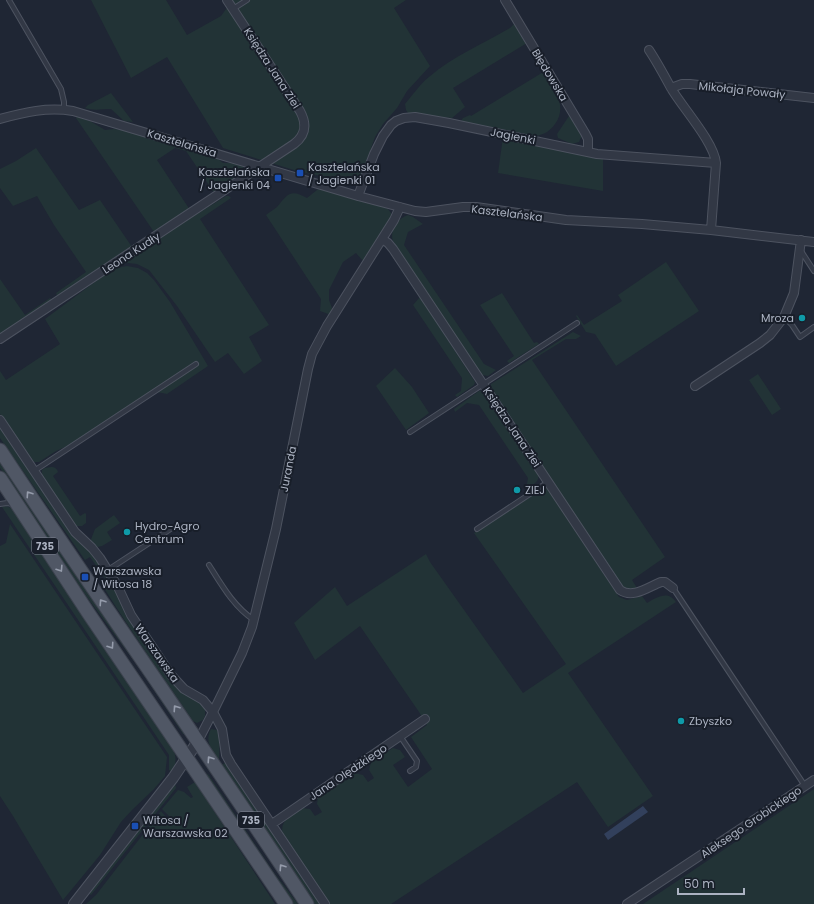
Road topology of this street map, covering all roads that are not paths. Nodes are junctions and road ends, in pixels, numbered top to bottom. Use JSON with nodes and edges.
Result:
{"nodes":[{"id":1,"x":9,"y":0,"type":"edge"},
{"id":2,"x":227,"y":0,"type":"edge"},
{"id":3,"x":247,"y":0,"type":"edge"},
{"id":4,"x":505,"y":0,"type":"edge"},
{"id":5,"x":233,"y":9,"type":"junction"},
{"id":6,"x":649,"y":50,"type":"dead end"},
{"id":7,"x":671,"y":88,"type":"junction"},
{"id":8,"x":814,"y":98,"type":"edge"},
{"id":9,"x":64,"y":109,"type":"junction"},
{"id":10,"x":0,"y":119,"type":"edge"},
{"id":11,"x":588,"y":152,"type":"junction"},
{"id":12,"x":716,"y":163,"type":"junction"},
{"id":13,"x":261,"y":167,"type":"junction"},
{"id":14,"x":358,"y":196,"type":"junction"},
{"id":15,"x":400,"y":207,"type":"junction"},
{"id":16,"x":711,"y":230,"type":"junction"},
{"id":17,"x":382,"y":239,"type":"junction"},
{"id":18,"x":801,"y":240,"type":"junction"},
{"id":19,"x":814,"y":242,"type":"edge"},
{"id":20,"x":800,"y":250,"type":"junction"},
{"id":21,"x":814,"y":271,"type":"edge"},
{"id":22,"x":784,"y":317,"type":"junction"},
{"id":23,"x":577,"y":323,"type":"dead end"},
{"id":24,"x":814,"y":327,"type":"edge"},
{"id":25,"x":0,"y":339,"type":"edge"},
{"id":26,"x":196,"y":364,"type":"dead end"},
{"id":27,"x":484,"y":384,"type":"junction"},
{"id":28,"x":695,"y":386,"type":"dead end"},
{"id":29,"x":0,"y":420,"type":"edge"},
{"id":30,"x":410,"y":432,"type":"dead end"},
{"id":31,"x":0,"y":450,"type":"edge"},
{"id":32,"x":34,"y":471,"type":"junction"},
{"id":33,"x":0,"y":478,"type":"edge"},
{"id":34,"x":548,"y":482,"type":"junction"},
{"id":35,"x":0,"y":504,"type":"edge"},
{"id":36,"x":18,"y":505,"type":"junction"},
{"id":37,"x":172,"y":528,"type":"dead end"},
{"id":38,"x":477,"y":529,"type":"dead end"},
{"id":39,"x":209,"y":565,"type":"dead end"},
{"id":40,"x":108,"y":570,"type":"junction"},
{"id":41,"x":672,"y":588,"type":"joint"},
{"id":42,"x":254,"y":620,"type":"junction"},
{"id":43,"x":213,"y":712,"type":"junction"},
{"id":44,"x":425,"y":719,"type":"dead end"},
{"id":45,"x":400,"y":736,"type":"junction"},
{"id":46,"x":198,"y":741,"type":"junction"},
{"id":47,"x":187,"y":758,"type":"junction"},
{"id":48,"x":410,"y":771,"type":"dead end"},
{"id":49,"x":814,"y":780,"type":"edge"},
{"id":50,"x":805,"y":786,"type":"junction"},
{"id":51,"x":272,"y":824,"type":"junction"},
{"id":52,"x":74,"y":904,"type":"edge"},
{"id":53,"x":286,"y":904,"type":"edge"},
{"id":54,"x":307,"y":904,"type":"edge"},
{"id":55,"x":325,"y":904,"type":"edge"},
{"id":56,"x":627,"y":904,"type":"edge"}],
"edges":[{"from":1,"to":9,"type":"lane"},
{"from":2,"to":5,"type":"street","name":"Księdza Jana Ziei"},
{"from":3,"to":5,"type":"lane"},
{"from":4,"to":11,"type":"street","name":"Błędowska"},
{"from":5,"to":13,"type":"street","name":"Księdza Jana Ziei"},
{"from":6,"to":7,"type":"street"},
{"from":7,"to":8,"type":"street","name":"Mikołaja Powały"},
{"from":7,"to":12,"type":"street"},
{"from":9,"to":10,"type":"street","name":"Kasztelańska"},
{"from":9,"to":13,"type":"street","name":"Kasztelańska"},
{"from":11,"to":12,"type":"street","name":"Jagienki"},
{"from":11,"to":14,"type":"street","name":"Jagienki"},
{"from":12,"to":16,"type":"street"},
{"from":13,"to":14,"type":"street","name":"Kasztelańska"},
{"from":13,"to":25,"type":"street","name":"Leona Kudły"},
{"from":14,"to":15,"type":"street","name":"Kasztelańska"},
{"from":15,"to":16,"type":"street","name":"Kasztelańska"},
{"from":15,"to":17,"type":"street","name":"Juranda"},
{"from":16,"to":18,"type":"street","name":"Kasztelańska"},
{"from":17,"to":27,"type":"street","name":"Księdza Jana Ziei"},
{"from":17,"to":42,"type":"street","name":"Juranda"},
{"from":18,"to":19,"type":"street","name":"Kasztelańska"},
{"from":18,"to":20,"type":"street"},
{"from":20,"to":21,"type":"lane"},
{"from":20,"to":22,"type":"street"},
{"from":22,"to":24,"type":"lane"},
{"from":22,"to":28,"type":"street"},
{"from":23,"to":27,"type":"lane"},
{"from":26,"to":32,"type":"lane"},
{"from":27,"to":30,"type":"lane"},
{"from":27,"to":34,"type":"street","name":"Księdza Jana Ziei"},
{"from":29,"to":32,"type":"street","name":"Warszawska"},
{"from":46,"to":31,"type":"main road","name":"Warszawska","number":"735","one_way":true},
{"from":32,"to":40,"type":"street","name":"Warszawska"},
{"from":33,"to":36,"type":"main road","number":"735"},
{"from":34,"to":38,"type":"lane"},
{"from":34,"to":41,"type":"street","name":"Księdza Jana Ziei"},
{"from":35,"to":36,"type":"lane"},
{"from":36,"to":47,"type":"main road","number":"735","one_way":true},
{"from":37,"to":40,"type":"lane"},
{"from":39,"to":42,"type":"lane"},
{"from":40,"to":43,"type":"street","name":"Warszawska"},
{"from":41,"to":50,"type":"lane"},
{"from":42,"to":43,"type":"street","name":"Juranda"},
{"from":43,"to":46,"type":"street","name":"Juranda"},
{"from":43,"to":51,"type":"street","name":"Warszawska"},
{"from":44,"to":45,"type":"street","name":"Jana Olędzkiego"},
{"from":45,"to":48,"type":"lane"},
{"from":45,"to":51,"type":"street","name":"Jana Olędzkiego"},
{"from":46,"to":47,"type":"street"},
{"from":54,"to":46,"type":"main road","name":"Warszawska","number":"735","one_way":true},
{"from":47,"to":52,"type":"street"},
{"from":47,"to":53,"type":"main road","number":"735"},
{"from":49,"to":50,"type":"street","name":"Aleksego Grobickiego"},
{"from":50,"to":56,"type":"street","name":"Aleksego Grobickiego"},
{"from":51,"to":55,"type":"street","name":"Warszawska"}]}
